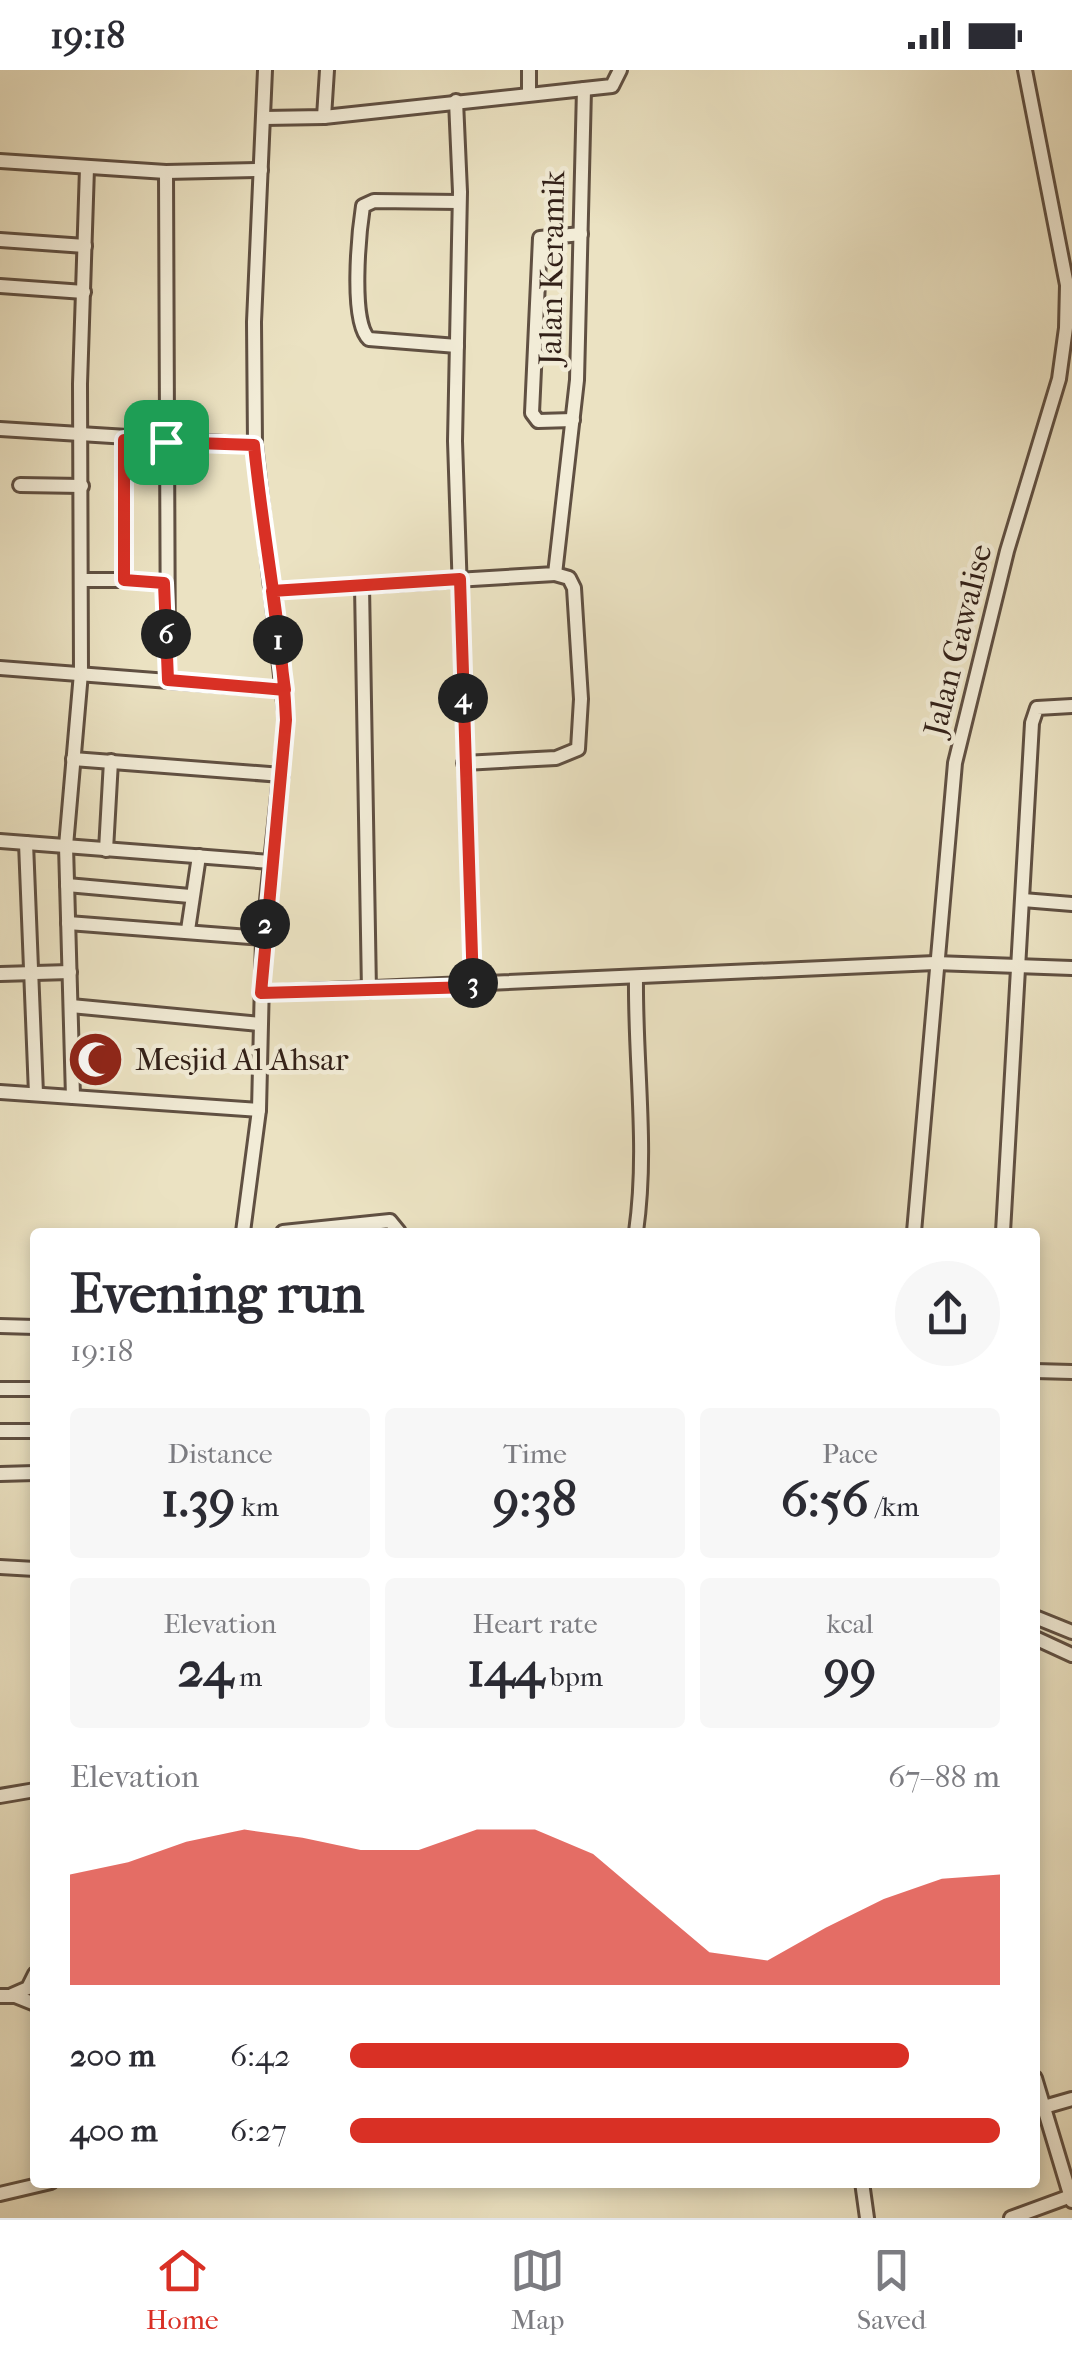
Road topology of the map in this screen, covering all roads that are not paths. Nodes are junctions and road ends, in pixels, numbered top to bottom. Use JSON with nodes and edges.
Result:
{"nodes":[{"id":1,"x":265,"y":70,"type":"edge"},
{"id":2,"x":327,"y":70,"type":"edge"},
{"id":3,"x":529,"y":70,"type":"edge"},
{"id":4,"x":620,"y":70,"type":"edge"},
{"id":5,"x":1025,"y":70,"type":"edge"},
{"id":6,"x":584,"y":88,"type":"junction"},
{"id":7,"x":529,"y":93,"type":"junction"},
{"id":8,"x":456,"y":101,"type":"junction"},
{"id":9,"x":324,"y":116,"type":"junction"},
{"id":10,"x":264,"y":118,"type":"junction"},
{"id":11,"x":0,"y":161,"type":"edge"},
{"id":12,"x":87,"y":168,"type":"junction"},
{"id":13,"x":261,"y":170,"type":"junction"},
{"id":14,"x":166,"y":172,"type":"junction"},
{"id":15,"x":459,"y":202,"type":"junction"},
{"id":16,"x":581,"y":234,"type":"junction"},
{"id":17,"x":0,"y":240,"type":"edge"},
{"id":18,"x":85,"y":246,"type":"junction"},
{"id":19,"x":0,"y":286,"type":"edge"},
{"id":20,"x":84,"y":292,"type":"junction"},
{"id":21,"x":457,"y":346,"type":"junction"},
{"id":22,"x":573,"y":420,"type":"junction"},
{"id":23,"x":0,"y":429,"type":"edge"},
{"id":24,"x":82,"y":437,"type":"junction"},
{"id":25,"x":124,"y":440,"type":"junction"},
{"id":26,"x":166,"y":442,"type":"junction"},
{"id":27,"x":254,"y":445,"type":"junction"},
{"id":28,"x":20,"y":485,"type":"dead end"},
{"id":29,"x":82,"y":486,"type":"junction"},
{"id":30,"x":555,"y":574,"type":"junction"},
{"id":31,"x":460,"y":579,"type":"junction"},
{"id":32,"x":84,"y":580,"type":"junction"},
{"id":33,"x":124,"y":580,"type":"junction"},
{"id":34,"x":164,"y":583,"type":"junction"},
{"id":35,"x":362,"y":586,"type":"junction"},
{"id":36,"x":272,"y":591,"type":"junction"},
{"id":37,"x":0,"y":668,"type":"edge"},
{"id":38,"x":81,"y":673,"type":"junction"},
{"id":39,"x":168,"y":680,"type":"junction"},
{"id":40,"x":285,"y":690,"type":"junction"},
{"id":41,"x":1072,"y":706,"type":"edge"},
{"id":42,"x":73,"y":759,"type":"junction"},
{"id":43,"x":111,"y":761,"type":"junction"},
{"id":44,"x":464,"y":763,"type":"junction"},
{"id":45,"x":282,"y":775,"type":"junction"},
{"id":46,"x":0,"y":842,"type":"edge"},
{"id":47,"x":26,"y":843,"type":"junction"},
{"id":48,"x":66,"y":846,"type":"junction"},
{"id":49,"x":106,"y":850,"type":"junction"},
{"id":50,"x":198,"y":856,"type":"junction"},
{"id":51,"x":271,"y":862,"type":"junction"},
{"id":52,"x":67,"y":885,"type":"junction"},
{"id":53,"x":190,"y":896,"type":"junction"},
{"id":54,"x":1023,"y":900,"type":"junction"},
{"id":55,"x":1072,"y":904,"type":"edge"},
{"id":56,"x":68,"y":922,"type":"junction"},
{"id":57,"x":188,"y":930,"type":"junction"},
{"id":58,"x":263,"y":938,"type":"junction"},
{"id":59,"x":935,"y":963,"type":"junction"},
{"id":60,"x":1019,"y":964,"type":"junction"},
{"id":61,"x":1072,"y":968,"type":"edge"},
{"id":62,"x":70,"y":972,"type":"junction"},
{"id":63,"x":32,"y":973,"type":"junction"},
{"id":64,"x":0,"y":974,"type":"edge"},
{"id":65,"x":636,"y":978,"type":"junction"},
{"id":66,"x":473,"y":987,"type":"junction"},
{"id":67,"x":369,"y":991,"type":"junction"},
{"id":68,"x":261,"y":993,"type":"junction"},
{"id":69,"x":72,"y":1006,"type":"junction"},
{"id":70,"x":260,"y":1024,"type":"junction"},
{"id":71,"x":0,"y":1092,"type":"edge"},
{"id":72,"x":36,"y":1094,"type":"junction"},
{"id":73,"x":73,"y":1097,"type":"junction"},
{"id":74,"x":259,"y":1110,"type":"junction"},
{"id":75,"x":243,"y":1228,"type":"edge"},
{"id":76,"x":322,"y":1228,"type":"edge"},
{"id":77,"x":396,"y":1228,"type":"edge"},
{"id":78,"x":637,"y":1228,"type":"edge"},
{"id":79,"x":914,"y":1228,"type":"edge"},
{"id":80,"x":1003,"y":1228,"type":"edge"},
{"id":81,"x":0,"y":1326,"type":"edge"},
{"id":82,"x":30,"y":1328,"type":"edge"},
{"id":83,"x":1040,"y":1371,"type":"edge"},
{"id":84,"x":1072,"y":1372,"type":"edge"},
{"id":85,"x":30,"y":1388,"type":"edge"},
{"id":86,"x":0,"y":1389,"type":"edge"},
{"id":87,"x":0,"y":1431,"type":"edge"},
{"id":88,"x":30,"y":1431,"type":"edge"},
{"id":89,"x":30,"y":1473,"type":"edge"},
{"id":90,"x":0,"y":1474,"type":"edge"},
{"id":91,"x":0,"y":1568,"type":"edge"},
{"id":92,"x":30,"y":1570,"type":"edge"},
{"id":93,"x":1040,"y":1620,"type":"edge"},
{"id":94,"x":1072,"y":1632,"type":"edge"},
{"id":95,"x":1040,"y":1640,"type":"edge"},
{"id":96,"x":1072,"y":1655,"type":"edge"},
{"id":97,"x":30,"y":1791,"type":"edge"},
{"id":98,"x":0,"y":1796,"type":"edge"},
{"id":99,"x":30,"y":1987,"type":"edge"},
{"id":100,"x":6,"y":1996,"type":"edge"},
{"id":101,"x":1072,"y":2099,"type":"edge"},
{"id":102,"x":1040,"y":2102,"type":"edge"},
{"id":103,"x":30,"y":2187,"type":"edge"},
{"id":104,"x":863,"y":2188,"type":"edge"},
{"id":105,"x":0,"y":2194,"type":"edge"},
{"id":106,"x":1071,"y":2199,"type":"edge"},
{"id":107,"x":867,"y":2218,"type":"edge"},
{"id":108,"x":1011,"y":2218,"type":"edge"}],
"edges":[{"from":1,"to":10,"type":"street"},
{"from":2,"to":9,"type":"street"},
{"from":3,"to":7,"type":"street"},
{"from":4,"to":6,"type":"street"},
{"from":5,"to":59,"type":"street","name":"Jalan Gawalise"},
{"from":6,"to":7,"type":"street"},
{"from":6,"to":16,"type":"street","name":"Jalan Keramik"},
{"from":7,"to":8,"type":"street"},
{"from":8,"to":9,"type":"street"},
{"from":8,"to":15,"type":"street"},
{"from":9,"to":10,"type":"street"},
{"from":10,"to":13,"type":"street"},
{"from":11,"to":12,"type":"street"},
{"from":12,"to":14,"type":"street"},
{"from":12,"to":18,"type":"street"},
{"from":13,"to":14,"type":"street"},
{"from":13,"to":27,"type":"street"},
{"from":14,"to":26,"type":"street"},
{"from":15,"to":21,"type":"street"},
{"from":15,"to":21,"type":"street"},
{"from":16,"to":22,"type":"street","name":"Jalan Keramik"},
{"from":16,"to":22,"type":"street"},
{"from":17,"to":18,"type":"street"},
{"from":18,"to":20,"type":"street"},
{"from":19,"to":20,"type":"street"},
{"from":20,"to":24,"type":"street"},
{"from":21,"to":31,"type":"street"},
{"from":22,"to":30,"type":"street","name":"Jalan Keramik"},
{"from":23,"to":24,"type":"street"},
{"from":24,"to":25,"type":"street"},
{"from":24,"to":29,"type":"street"},
{"from":25,"to":26,"type":"street"},
{"from":25,"to":33,"type":"street"},
{"from":26,"to":27,"type":"street"},
{"from":26,"to":34,"type":"street"},
{"from":27,"to":36,"type":"street"},
{"from":28,"to":29,"type":"street"},
{"from":29,"to":32,"type":"street"},
{"from":30,"to":31,"type":"street"},
{"from":30,"to":44,"type":"street"},
{"from":31,"to":35,"type":"street"},
{"from":31,"to":44,"type":"street"},
{"from":32,"to":33,"type":"street"},
{"from":32,"to":38,"type":"street"},
{"from":33,"to":34,"type":"street"},
{"from":34,"to":39,"type":"street"},
{"from":35,"to":36,"type":"street"},
{"from":35,"to":67,"type":"street"},
{"from":36,"to":40,"type":"street"},
{"from":37,"to":38,"type":"street"},
{"from":38,"to":39,"type":"street"},
{"from":38,"to":42,"type":"street"},
{"from":39,"to":40,"type":"street"},
{"from":40,"to":45,"type":"street"},
{"from":41,"to":54,"type":"street"},
{"from":42,"to":43,"type":"street"},
{"from":42,"to":48,"type":"street"},
{"from":43,"to":45,"type":"street"},
{"from":43,"to":49,"type":"street"},
{"from":44,"to":66,"type":"street"},
{"from":45,"to":51,"type":"street"},
{"from":46,"to":47,"type":"street"},
{"from":47,"to":48,"type":"street"},
{"from":47,"to":63,"type":"street"},
{"from":48,"to":49,"type":"street"},
{"from":48,"to":52,"type":"street"},
{"from":49,"to":50,"type":"street"},
{"from":50,"to":51,"type":"street"},
{"from":50,"to":53,"type":"street"},
{"from":51,"to":58,"type":"street"},
{"from":52,"to":53,"type":"street"},
{"from":52,"to":56,"type":"street"},
{"from":53,"to":57,"type":"street"},
{"from":54,"to":55,"type":"street"},
{"from":54,"to":60,"type":"street"},
{"from":56,"to":57,"type":"street"},
{"from":56,"to":62,"type":"street"},
{"from":57,"to":58,"type":"street"},
{"from":58,"to":68,"type":"street"},
{"from":59,"to":60,"type":"street"},
{"from":59,"to":65,"type":"street"},
{"from":59,"to":79,"type":"street","name":"Jalan Gawalise"},
{"from":60,"to":61,"type":"street"},
{"from":60,"to":80,"type":"street"},
{"from":62,"to":63,"type":"street"},
{"from":62,"to":69,"type":"street"},
{"from":63,"to":64,"type":"street"},
{"from":63,"to":72,"type":"street"},
{"from":65,"to":66,"type":"street"},
{"from":65,"to":78,"type":"street"},
{"from":66,"to":67,"type":"street"},
{"from":67,"to":68,"type":"street"},
{"from":68,"to":70,"type":"street"},
{"from":69,"to":70,"type":"street"},
{"from":69,"to":73,"type":"street"},
{"from":70,"to":74,"type":"street"},
{"from":71,"to":72,"type":"street"},
{"from":72,"to":73,"type":"street"},
{"from":73,"to":74,"type":"street"},
{"from":74,"to":75,"type":"street"},
{"from":76,"to":77,"type":"street"},
{"from":81,"to":82,"type":"street"},
{"from":83,"to":84,"type":"street"},
{"from":85,"to":86,"type":"street"},
{"from":87,"to":88,"type":"street"},
{"from":89,"to":90,"type":"street"},
{"from":91,"to":92,"type":"street"},
{"from":93,"to":94,"type":"street"},
{"from":95,"to":96,"type":"street"},
{"from":97,"to":98,"type":"street"},
{"from":99,"to":100,"type":"street"},
{"from":101,"to":102,"type":"street"},
{"from":102,"to":106,"type":"street"},
{"from":103,"to":105,"type":"street"},
{"from":104,"to":107,"type":"street"},
{"from":106,"to":108,"type":"street"}]}
